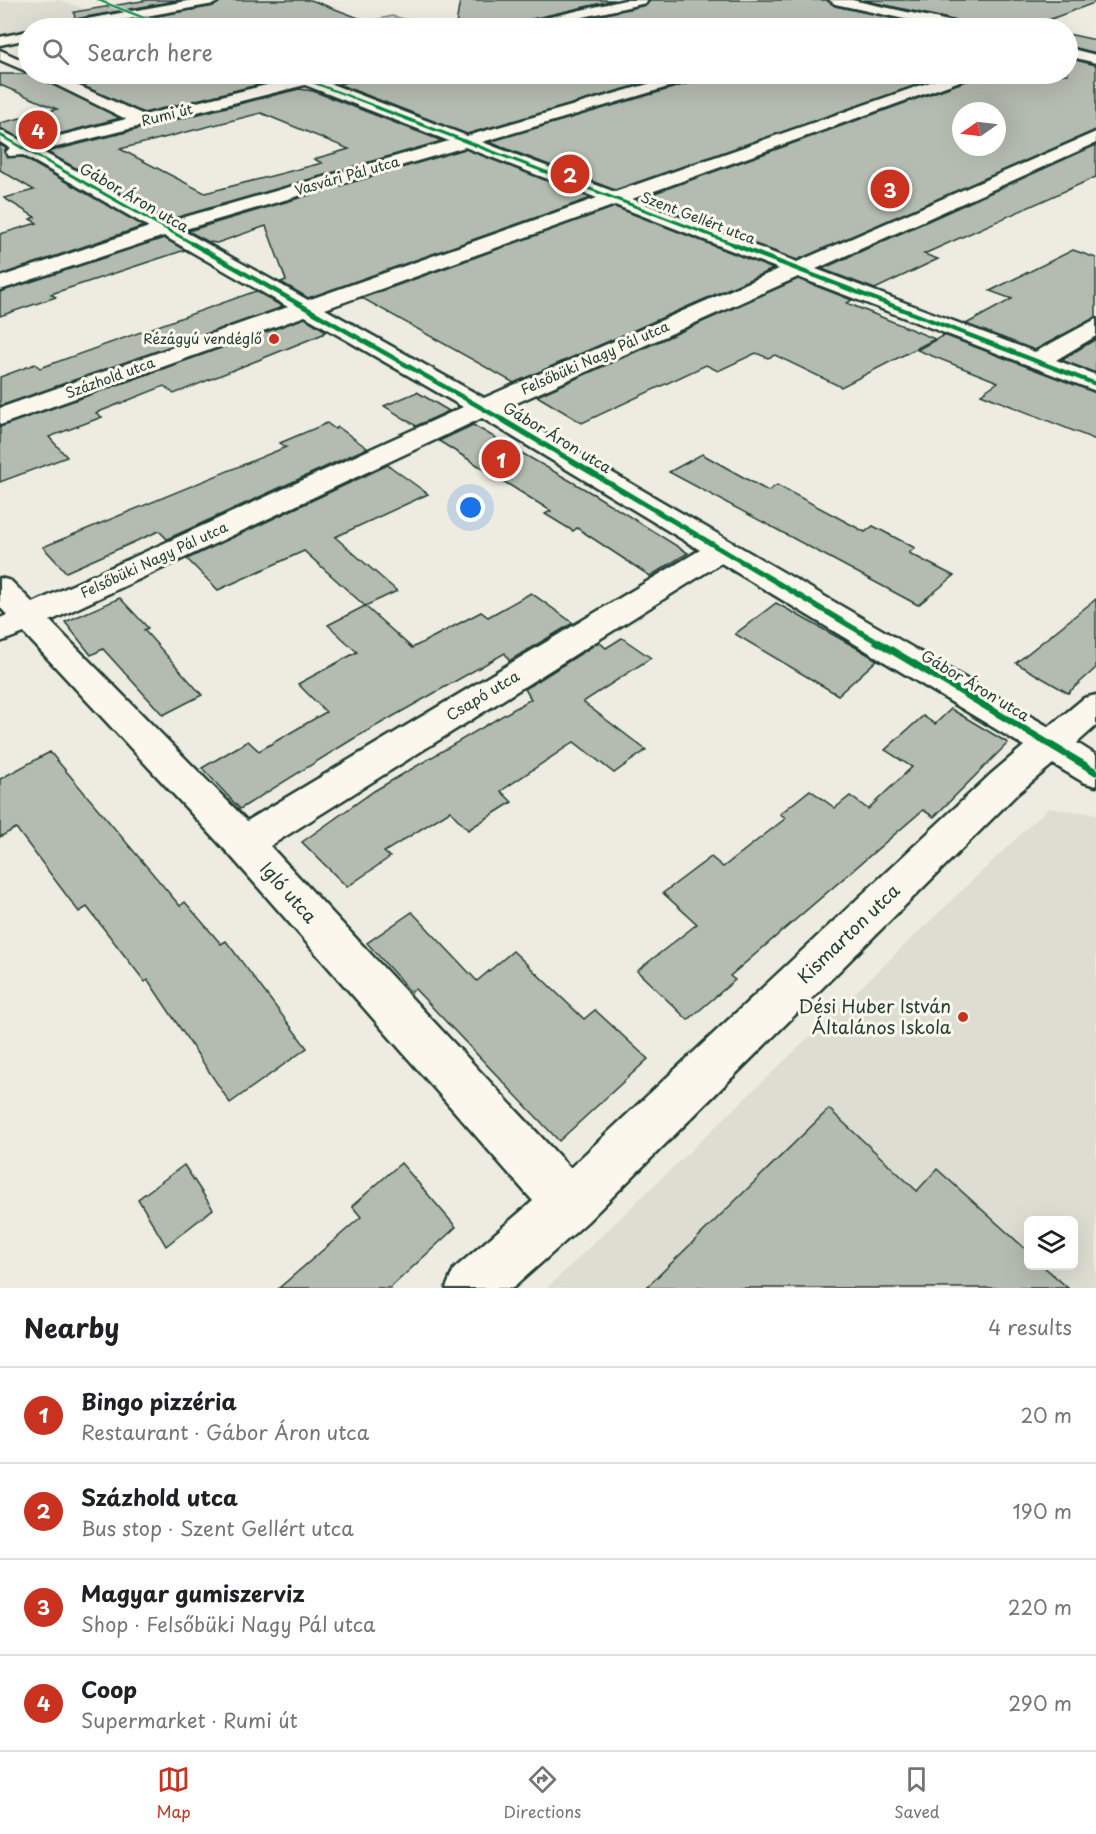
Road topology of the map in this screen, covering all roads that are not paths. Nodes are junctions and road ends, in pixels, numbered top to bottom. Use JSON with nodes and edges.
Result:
{"nodes":[{"id":1,"x":98,"y":0,"type":"edge"},
{"id":2,"x":214,"y":0,"type":"edge"},
{"id":3,"x":642,"y":0,"type":"edge"},
{"id":4,"x":835,"y":0,"type":"edge"},
{"id":5,"x":132,"y":13,"type":"junction"},
{"id":6,"x":897,"y":14,"type":"junction"},
{"id":7,"x":108,"y":18,"type":"edge"},
{"id":8,"x":145,"y":18,"type":"edge"},
{"id":9,"x":563,"y":18,"type":"edge"},
{"id":10,"x":884,"y":18,"type":"edge"},
{"id":11,"x":916,"y":18,"type":"edge"},
{"id":12,"x":18,"y":37,"type":"edge"},
{"id":13,"x":0,"y":41,"type":"edge"},
{"id":14,"x":0,"y":54,"type":"edge"},
{"id":15,"x":1078,"y":54,"type":"edge"},
{"id":16,"x":1096,"y":59,"type":"edge"},
{"id":17,"x":18,"y":63,"type":"edge"},
{"id":18,"x":63,"y":84,"type":"edge"},
{"id":19,"x":272,"y":84,"type":"edge"},
{"id":20,"x":320,"y":84,"type":"edge"},
{"id":21,"x":663,"y":84,"type":"edge"},
{"id":22,"x":938,"y":84,"type":"edge"},
{"id":23,"x":143,"y":121,"type":"junction"},
{"id":24,"x":0,"y":135,"type":"edge"},
{"id":25,"x":1096,"y":137,"type":"edge"},
{"id":26,"x":467,"y":142,"type":"junction"},
{"id":27,"x":26,"y":149,"type":"junction"},
{"id":28,"x":0,"y":156,"type":"edge"},
{"id":29,"x":615,"y":199,"type":"junction"},
{"id":30,"x":164,"y":228,"type":"junction"},
{"id":31,"x":798,"y":269,"type":"junction"},
{"id":32,"x":0,"y":284,"type":"edge"},
{"id":33,"x":306,"y":308,"type":"junction"},
{"id":34,"x":1096,"y":326,"type":"edge"},
{"id":35,"x":1037,"y":361,"type":"junction"},
{"id":36,"x":1096,"y":384,"type":"edge"},
{"id":37,"x":483,"y":408,"type":"junction"},
{"id":38,"x":0,"y":417,"type":"edge"},
{"id":39,"x":723,"y":549,"type":"junction"},
{"id":40,"x":0,"y":588,"type":"edge"},
{"id":41,"x":14,"y":625,"type":"edge"},
{"id":42,"x":1096,"y":707,"type":"edge"},
{"id":43,"x":1052,"y":746,"type":"junction"},
{"id":44,"x":1096,"y":772,"type":"edge"},
{"id":45,"x":243,"y":843,"type":"junction"},
{"id":46,"x":569,"y":1204,"type":"junction"},
{"id":47,"x":473,"y":1288,"type":"edge"}],
"edges":[{"from":1,"to":5,"type":"street"},
{"from":2,"to":5,"type":"street"},
{"from":3,"to":9,"type":"street"},
{"from":4,"to":6,"type":"street"},
{"from":5,"to":7,"type":"street"},
{"from":5,"to":8,"type":"street"},
{"from":6,"to":10,"type":"street"},
{"from":6,"to":11,"type":"street"},
{"from":12,"to":13,"type":"street"},
{"from":14,"to":17,"type":"street"},
{"from":15,"to":16,"type":"street"},
{"from":18,"to":23,"type":"street"},
{"from":19,"to":23,"type":"street","name":"Rumi út"},
{"from":20,"to":26,"type":"street","name":"Szent Gellért utca"},
{"from":21,"to":26,"type":"street","name":"Vasvári Pál utca"},
{"from":22,"to":29,"type":"street","name":"Százhold utca"},
{"from":23,"to":27,"type":"street","name":"Rumi út"},
{"from":24,"to":27,"type":"street","name":"Gábor Áron utca"},
{"from":25,"to":31,"type":"street","name":"Felsőbüki Nagy Pál utca"},
{"from":26,"to":29,"type":"street","name":"Szent Gellért utca"},
{"from":26,"to":30,"type":"street","name":"Vasvári Pál utca"},
{"from":27,"to":28,"type":"street","name":"Rumi út"},
{"from":27,"to":30,"type":"street","name":"Gábor Áron utca"},
{"from":29,"to":31,"type":"street","name":"Szent Gellért utca"},
{"from":29,"to":33,"type":"street","name":"Százhold utca"},
{"from":30,"to":32,"type":"street","name":"Vasvári Pál utca"},
{"from":30,"to":33,"type":"street","name":"Gábor Áron utca"},
{"from":31,"to":35,"type":"street","name":"Szent Gellért utca"},
{"from":31,"to":37,"type":"street","name":"Felsőbüki Nagy Pál utca"},
{"from":33,"to":37,"type":"street","name":"Gábor Áron utca"},
{"from":33,"to":38,"type":"street","name":"Százhold utca"},
{"from":34,"to":35,"type":"street"},
{"from":35,"to":36,"type":"street","name":"Szent Gellért utca"},
{"from":37,"to":39,"type":"street","name":"Gábor Áron utca"},
{"from":37,"to":41,"type":"street","name":"Felsőbüki Nagy Pál utca"},
{"from":39,"to":43,"type":"street","name":"Gábor Áron utca"},
{"from":39,"to":45,"type":"street","name":"Csapó utca"},
{"from":40,"to":41,"type":"street","name":"Igló utca"},
{"from":41,"to":45,"type":"street","name":"Igló utca"},
{"from":42,"to":43,"type":"street","name":"Kismarton utca"},
{"from":43,"to":44,"type":"street","name":"Gábor Áron utca"},
{"from":43,"to":46,"type":"street","name":"Kismarton utca"},
{"from":45,"to":46,"type":"street","name":"Igló utca"},
{"from":46,"to":47,"type":"street","name":"Kismarton utca"}]}
